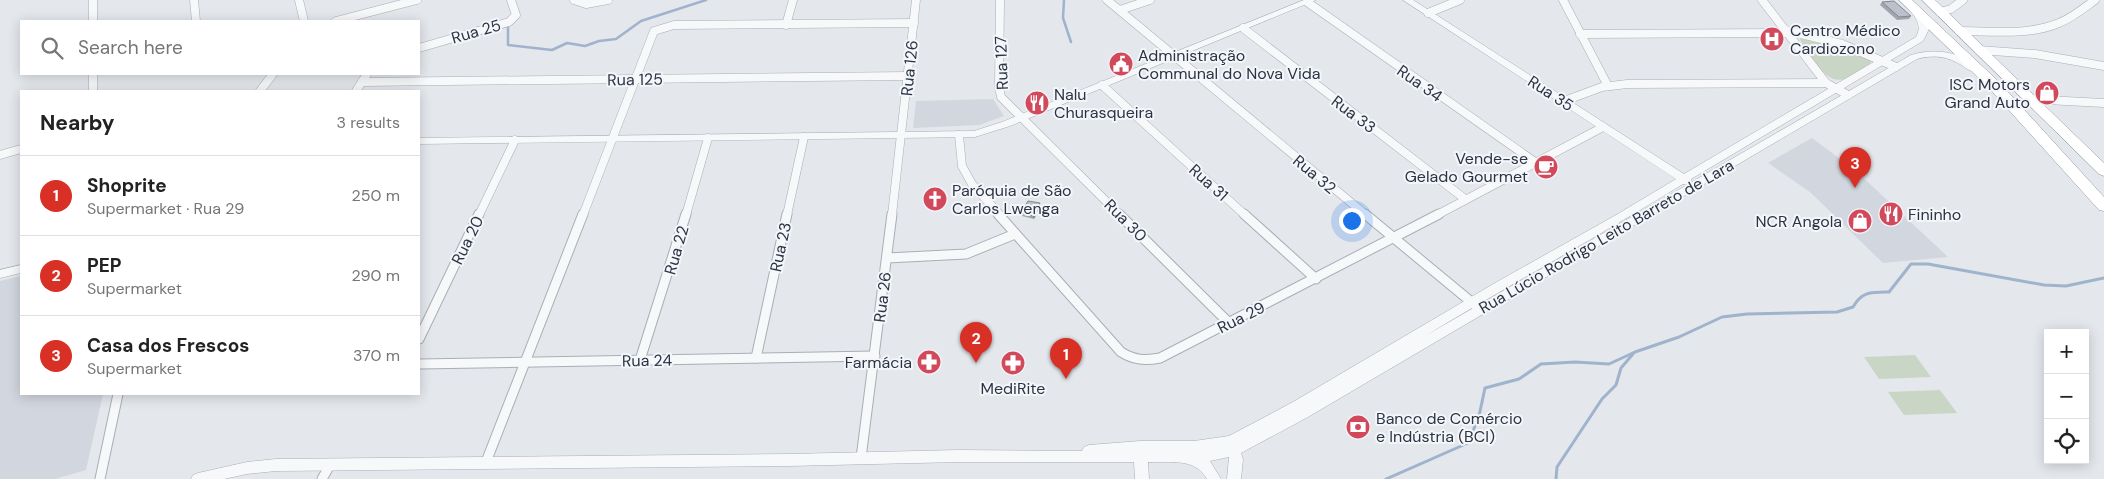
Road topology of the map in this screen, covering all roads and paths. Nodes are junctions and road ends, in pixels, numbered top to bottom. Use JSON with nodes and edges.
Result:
{"nodes":[{"id":1,"x":93,"y":0,"type":"edge"},
{"id":2,"x":194,"y":0,"type":"edge"},
{"id":3,"x":299,"y":0,"type":"edge"},
{"id":4,"x":417,"y":0,"type":"edge"},
{"id":5,"x":511,"y":0,"type":"edge"},
{"id":6,"x":574,"y":0,"type":"edge"},
{"id":7,"x":608,"y":0,"type":"edge"},
{"id":8,"x":793,"y":0,"type":"edge"},
{"id":9,"x":916,"y":0,"type":"edge"},
{"id":10,"x":1000,"y":0,"type":"edge"},
{"id":11,"x":1107,"y":0,"type":"edge"},
{"id":12,"x":1150,"y":0,"type":"edge"},
{"id":13,"x":1407,"y":0,"type":"edge"},
{"id":14,"x":1460,"y":0,"type":"edge"},
{"id":15,"x":1562,"y":0,"type":"edge"},
{"id":16,"x":1762,"y":0,"type":"edge"},
{"id":17,"x":1905,"y":0,"type":"edge"},
{"id":18,"x":1928,"y":0,"type":"edge"},
{"id":19,"x":1963,"y":0,"type":"edge"},
{"id":20,"x":2095,"y":0,"type":"edge"},
{"id":21,"x":1310,"y":1,"type":"edge"},
{"id":22,"x":1120,"y":10,"type":"junction"},
{"id":23,"x":1940,"y":12,"type":"junction"},
{"id":24,"x":1428,"y":14,"type":"junction"},
{"id":25,"x":93,"y":20,"type":"edge"},
{"id":26,"x":196,"y":20,"type":"edge"},
{"id":27,"x":304,"y":20,"type":"edge"},
{"id":28,"x":340,"y":20,"type":"edge"},
{"id":29,"x":914,"y":23,"type":"junction"},
{"id":30,"x":786,"y":25,"type":"junction"},
{"id":31,"x":1243,"y":28,"type":"junction"},
{"id":32,"x":1787,"y":31,"type":"junction"},
{"id":33,"x":1959,"y":31,"type":"junction"},
{"id":34,"x":1580,"y":34,"type":"junction"},
{"id":35,"x":420,"y":48,"type":"edge"},
{"id":36,"x":1979,"y":50,"type":"junction"},
{"id":37,"x":1174,"y":56,"type":"junction"},
{"id":38,"x":1885,"y":61,"type":"junction"},
{"id":39,"x":2104,"y":66,"type":"edge"},
{"id":40,"x":1896,"y":67,"type":"junction"},
{"id":41,"x":95,"y":75,"type":"edge"},
{"id":42,"x":272,"y":75,"type":"edge"},
{"id":43,"x":367,"y":75,"type":"edge"},
{"id":44,"x":908,"y":76,"type":"junction"},
{"id":45,"x":634,"y":79,"type":"junction"},
{"id":46,"x":362,"y":82,"type":"junction"},
{"id":47,"x":1826,"y":83,"type":"junction"},
{"id":48,"x":1994,"y":84,"type":"junction"},
{"id":49,"x":1102,"y":85,"type":"junction"},
{"id":50,"x":1608,"y":86,"type":"junction"},
{"id":51,"x":1837,"y":89,"type":"junction"},
{"id":52,"x":93,"y":90,"type":"edge"},
{"id":53,"x":261,"y":90,"type":"edge"},
{"id":54,"x":357,"y":90,"type":"edge"},
{"id":55,"x":1848,"y":95,"type":"junction"},
{"id":56,"x":2028,"y":99,"type":"junction"},
{"id":57,"x":1564,"y":101,"type":"junction"},
{"id":58,"x":2104,"y":103,"type":"edge"},
{"id":59,"x":1023,"y":117,"type":"junction"},
{"id":60,"x":1603,"y":127,"type":"junction"},
{"id":61,"x":960,"y":135,"type":"junction"},
{"id":62,"x":902,"y":136,"type":"junction"},
{"id":63,"x":804,"y":137,"type":"junction"},
{"id":64,"x":708,"y":138,"type":"junction"},
{"id":65,"x":611,"y":139,"type":"junction"},
{"id":66,"x":515,"y":140,"type":"junction"},
{"id":67,"x":420,"y":141,"type":"edge"},
{"id":68,"x":20,"y":149,"type":"edge"},
{"id":69,"x":0,"y":155,"type":"edge"},
{"id":70,"x":1535,"y":162,"type":"junction"},
{"id":71,"x":2104,"y":171,"type":"edge"},
{"id":72,"x":1683,"y":178,"type":"junction"},
{"id":73,"x":1694,"y":186,"type":"junction"},
{"id":74,"x":1465,"y":199,"type":"junction"},
{"id":75,"x":2104,"y":206,"type":"edge"},
{"id":76,"x":1015,"y":234,"type":"junction"},
{"id":77,"x":1393,"y":238,"type":"junction"},
{"id":78,"x":887,"y":258,"type":"junction"},
{"id":79,"x":20,"y":270,"type":"edge"},
{"id":80,"x":0,"y":274,"type":"edge"},
{"id":81,"x":1316,"y":280,"type":"junction"},
{"id":82,"x":1477,"y":306,"type":"junction"},
{"id":83,"x":1229,"y":323,"type":"junction"},
{"id":84,"x":420,"y":337,"type":"edge"},
{"id":85,"x":875,"y":356,"type":"junction"},
{"id":86,"x":756,"y":358,"type":"junction"},
{"id":87,"x":640,"y":360,"type":"junction"},
{"id":88,"x":526,"y":362,"type":"junction"},
{"id":89,"x":420,"y":364,"type":"edge"},
{"id":90,"x":118,"y":395,"type":"edge"},
{"id":91,"x":1233,"y":446,"type":"junction"},
{"id":92,"x":1140,"y":452,"type":"junction"},
{"id":93,"x":1188,"y":457,"type":"junction"},
{"id":94,"x":861,"y":458,"type":"junction"},
{"id":95,"x":486,"y":462,"type":"junction"},
{"id":96,"x":330,"y":465,"type":"junction"},
{"id":97,"x":100,"y":479,"type":"edge"},
{"id":98,"x":198,"y":479,"type":"edge"},
{"id":99,"x":322,"y":479,"type":"edge"},
{"id":100,"x":1142,"y":479,"type":"edge"},
{"id":101,"x":1214,"y":479,"type":"edge"},
{"id":102,"x":1234,"y":479,"type":"edge"}],
"edges":[{"from":1,"to":25,"type":"street"},
{"from":2,"to":26,"type":"street"},
{"from":3,"to":27,"type":"street"},
{"from":4,"to":28,"type":"street"},
{"from":5,"to":35,"type":"street","name":"Rua 25"},
{"from":6,"to":7,"type":"street"},
{"from":8,"to":30,"type":"street"},
{"from":9,"to":29,"type":"street","name":"Rua 126"},
{"from":10,"to":59,"type":"street","name":"Rua 127"},
{"from":11,"to":22,"type":"street","name":"Rua 32"},
{"from":12,"to":22,"type":"street"},
{"from":13,"to":24,"type":"street","name":"Rua 35"},
{"from":14,"to":24,"type":"street"},
{"from":15,"to":34,"type":"street"},
{"from":16,"to":32,"type":"street"},
{"from":17,"to":38,"type":"street","name":"Rua Lúcio Rodrigo Leito Barreto de Lara"},
{"from":17,"to":48,"type":"highway"},
{"from":18,"to":23,"type":"highway"},
{"from":19,"to":23,"type":"street"},
{"from":20,"to":33,"type":"street"},
{"from":21,"to":31,"type":"street"},
{"from":21,"to":70,"type":"street","name":"Rua 34"},
{"from":22,"to":37,"type":"street","name":"Rua 32"},
{"from":23,"to":33,"type":"highway"},
{"from":24,"to":57,"type":"street","name":"Rua 35"},
{"from":29,"to":30,"type":"street"},
{"from":29,"to":44,"type":"street","name":"Rua 126"},
{"from":30,"to":45,"type":"street"},
{"from":31,"to":37,"type":"street"},
{"from":31,"to":74,"type":"street","name":"Rua 33"},
{"from":32,"to":34,"type":"street"},
{"from":32,"to":38,"type":"street"},
{"from":32,"to":47,"type":"street"},
{"from":33,"to":36,"type":"highway"},
{"from":34,"to":50,"type":"street"},
{"from":36,"to":39,"type":"street"},
{"from":36,"to":56,"type":"highway"},
{"from":37,"to":49,"type":"street"},
{"from":37,"to":77,"type":"street","name":"Rua 32"},
{"from":38,"to":40,"type":"street"},
{"from":38,"to":51,"type":"street","name":"Rua Lúcio Rodrigo Leito Barreto de Lara"},
{"from":40,"to":48,"type":"street","name":"Rua Lúcio Rodrigo Leito Barreto de Lara"},
{"from":40,"to":55,"type":"street","name":"Rua Lúcio Rodrigo Leito Barreto de Lara"},
{"from":41,"to":52,"type":"street"},
{"from":42,"to":53,"type":"street"},
{"from":43,"to":46,"type":"street"},
{"from":44,"to":45,"type":"street","name":"Rua 125"},
{"from":44,"to":62,"type":"street","name":"Rua 126"},
{"from":45,"to":46,"type":"street","name":"Rua 125"},
{"from":45,"to":65,"type":"street"},
{"from":46,"to":54,"type":"street"},
{"from":47,"to":50,"type":"street"},
{"from":47,"to":51,"type":"street"},
{"from":48,"to":75,"type":"highway"},
{"from":49,"to":59,"type":"street"},
{"from":49,"to":81,"type":"street","name":"Rua 31"},
{"from":50,"to":57,"type":"street"},
{"from":51,"to":55,"type":"street"},
{"from":51,"to":72,"type":"street","name":"Rua Lúcio Rodrigo Leito Barreto de Lara"},
{"from":55,"to":73,"type":"street","name":"Rua Lúcio Rodrigo Leito Barreto de Lara"},
{"from":56,"to":58,"type":"street"},
{"from":56,"to":71,"type":"highway"},
{"from":57,"to":60,"type":"street","name":"Rua 35"},
{"from":59,"to":61,"type":"street"},
{"from":59,"to":83,"type":"street","name":"Rua 30"},
{"from":60,"to":70,"type":"street","name":"Rua 29"},
{"from":60,"to":72,"type":"street","name":"Rua 35"},
{"from":61,"to":62,"type":"street"},
{"from":61,"to":76,"type":"street","name":"Rua 29"},
{"from":62,"to":63,"type":"street"},
{"from":62,"to":78,"type":"street","name":"Rua 26"},
{"from":63,"to":64,"type":"street"},
{"from":63,"to":86,"type":"street","name":"Rua 23"},
{"from":64,"to":65,"type":"street"},
{"from":64,"to":87,"type":"street","name":"Rua 22"},
{"from":65,"to":66,"type":"street"},
{"from":65,"to":88,"type":"street"},
{"from":66,"to":67,"type":"street"},
{"from":66,"to":84,"type":"street","name":"Rua 20"},
{"from":68,"to":69,"type":"street"},
{"from":70,"to":74,"type":"street","name":"Rua 29"},
{"from":72,"to":73,"type":"street","name":"Rua 35"},
{"from":72,"to":82,"type":"street","name":"Rua Lúcio Rodrigo Leito Barreto de Lara"},
{"from":73,"to":82,"type":"street","name":"Rua Lúcio Rodrigo Leito Barreto de Lara"},
{"from":74,"to":77,"type":"street","name":"Rua 29"},
{"from":76,"to":78,"type":"street"},
{"from":76,"to":83,"type":"street","name":"Rua 29"},
{"from":77,"to":81,"type":"street","name":"Rua 29"},
{"from":77,"to":82,"type":"street","name":"Rua 32"},
{"from":78,"to":85,"type":"street","name":"Rua 26"},
{"from":79,"to":80,"type":"street"},
{"from":81,"to":83,"type":"street","name":"Rua 29"},
{"from":82,"to":91,"type":"street","name":"Rua Lúcio Rodrigo Leito Barreto de Lara"},
{"from":85,"to":86,"type":"street","name":"Rua 24"},
{"from":85,"to":94,"type":"street","name":"Rua 26"},
{"from":86,"to":87,"type":"street","name":"Rua 24"},
{"from":87,"to":88,"type":"street","name":"Rua 24"},
{"from":88,"to":89,"type":"street","name":"Rua 24"},
{"from":88,"to":95,"type":"street"},
{"from":90,"to":97,"type":"street"},
{"from":91,"to":92,"type":"street"},
{"from":91,"to":93,"type":"street"},
{"from":91,"to":102,"type":"street"},
{"from":92,"to":93,"type":"street"},
{"from":92,"to":94,"type":"street"},
{"from":92,"to":100,"type":"street"},
{"from":93,"to":101,"type":"street"},
{"from":94,"to":95,"type":"street"},
{"from":95,"to":96,"type":"street"},
{"from":96,"to":98,"type":"street"},
{"from":96,"to":99,"type":"street"}]}
